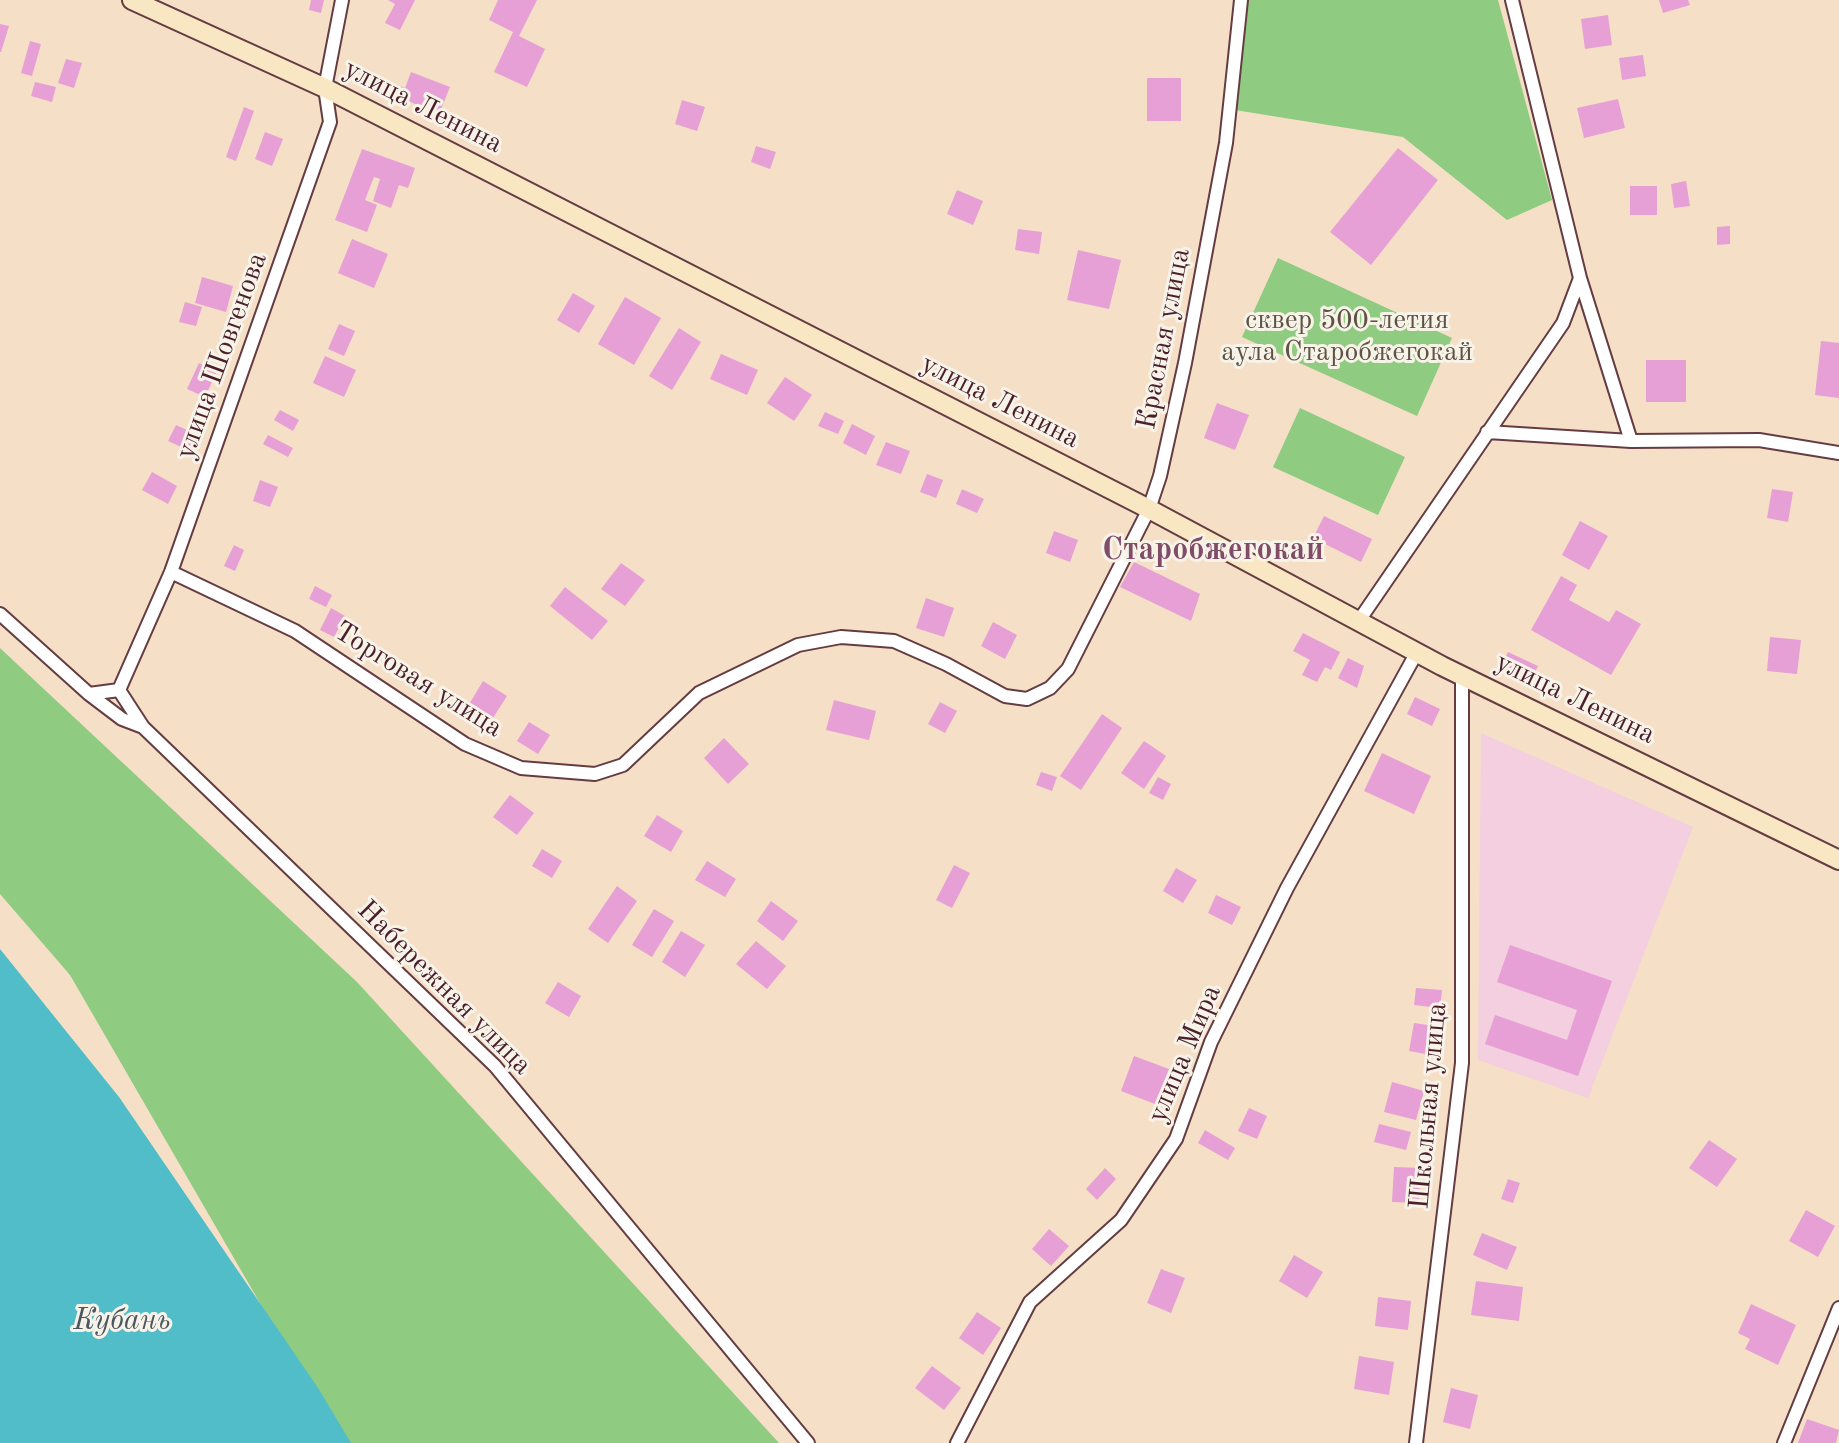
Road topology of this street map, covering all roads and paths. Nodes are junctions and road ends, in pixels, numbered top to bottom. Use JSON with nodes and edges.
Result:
{"nodes":[{"id":1,"x":132,"y":0,"type":"edge"},
{"id":2,"x":342,"y":0,"type":"edge"},
{"id":3,"x":1241,"y":0,"type":"edge"},
{"id":4,"x":1512,"y":0,"type":"edge"},
{"id":5,"x":325,"y":88,"type":"junction"},
{"id":6,"x":1580,"y":278,"type":"junction"},
{"id":7,"x":1487,"y":432,"type":"junction"},
{"id":8,"x":1631,"y":441,"type":"junction"},
{"id":9,"x":1839,"y":453,"type":"edge"},
{"id":10,"x":1149,"y":509,"type":"junction"},
{"id":11,"x":171,"y":572,"type":"junction"},
{"id":12,"x":0,"y":614,"type":"edge"},
{"id":13,"x":1358,"y":622,"type":"junction"},
{"id":14,"x":1417,"y":652,"type":"junction"},
{"id":15,"x":1068,"y":669,"type":"joint"},
{"id":16,"x":1462,"y":676,"type":"junction"},
{"id":17,"x":119,"y":690,"type":"junction"},
{"id":18,"x":89,"y":694,"type":"junction"},
{"id":19,"x":143,"y":727,"type":"junction"},
{"id":20,"x":1839,"y":860,"type":"edge"},
{"id":21,"x":1839,"y":1308,"type":"edge"},
{"id":22,"x":808,"y":1443,"type":"edge"},
{"id":23,"x":957,"y":1443,"type":"edge"},
{"id":24,"x":1416,"y":1443,"type":"edge"},
{"id":25,"x":1784,"y":1443,"type":"edge"}],
"edges":[{"from":1,"to":5,"type":"street","name":"улица Ленина"},
{"from":2,"to":5,"type":"street","name":"улица Шовгенова"},
{"from":3,"to":10,"type":"street","name":"Красная улица"},
{"from":4,"to":6,"type":"street"},
{"from":5,"to":10,"type":"street","name":"улица Ленина"},
{"from":5,"to":11,"type":"street","name":"улица Шовгенова"},
{"from":6,"to":7,"type":"street"},
{"from":6,"to":8,"type":"street"},
{"from":7,"to":8,"type":"street"},
{"from":7,"to":13,"type":"street"},
{"from":8,"to":9,"type":"street"},
{"from":10,"to":13,"type":"street","name":"улица Ленина"},
{"from":10,"to":15,"type":"street","name":"Красная улица"},
{"from":11,"to":15,"type":"street","name":"Торговая улица"},
{"from":11,"to":17,"type":"street","name":"улица Шовгенова"},
{"from":12,"to":18,"type":"street","name":"Набережная улица"},
{"from":13,"to":14,"type":"street","name":"улица Ленина"},
{"from":14,"to":16,"type":"street","name":"улица Ленина"},
{"from":14,"to":23,"type":"street","name":"улица Мира"},
{"from":16,"to":20,"type":"street","name":"улица Ленина"},
{"from":16,"to":24,"type":"street","name":"Школьная улица"},
{"from":17,"to":18,"type":"street"},
{"from":17,"to":19,"type":"street"},
{"from":18,"to":19,"type":"street","name":"Набережная улица"},
{"from":19,"to":22,"type":"street","name":"Набережная улица"},
{"from":21,"to":25,"type":"street"}]}
